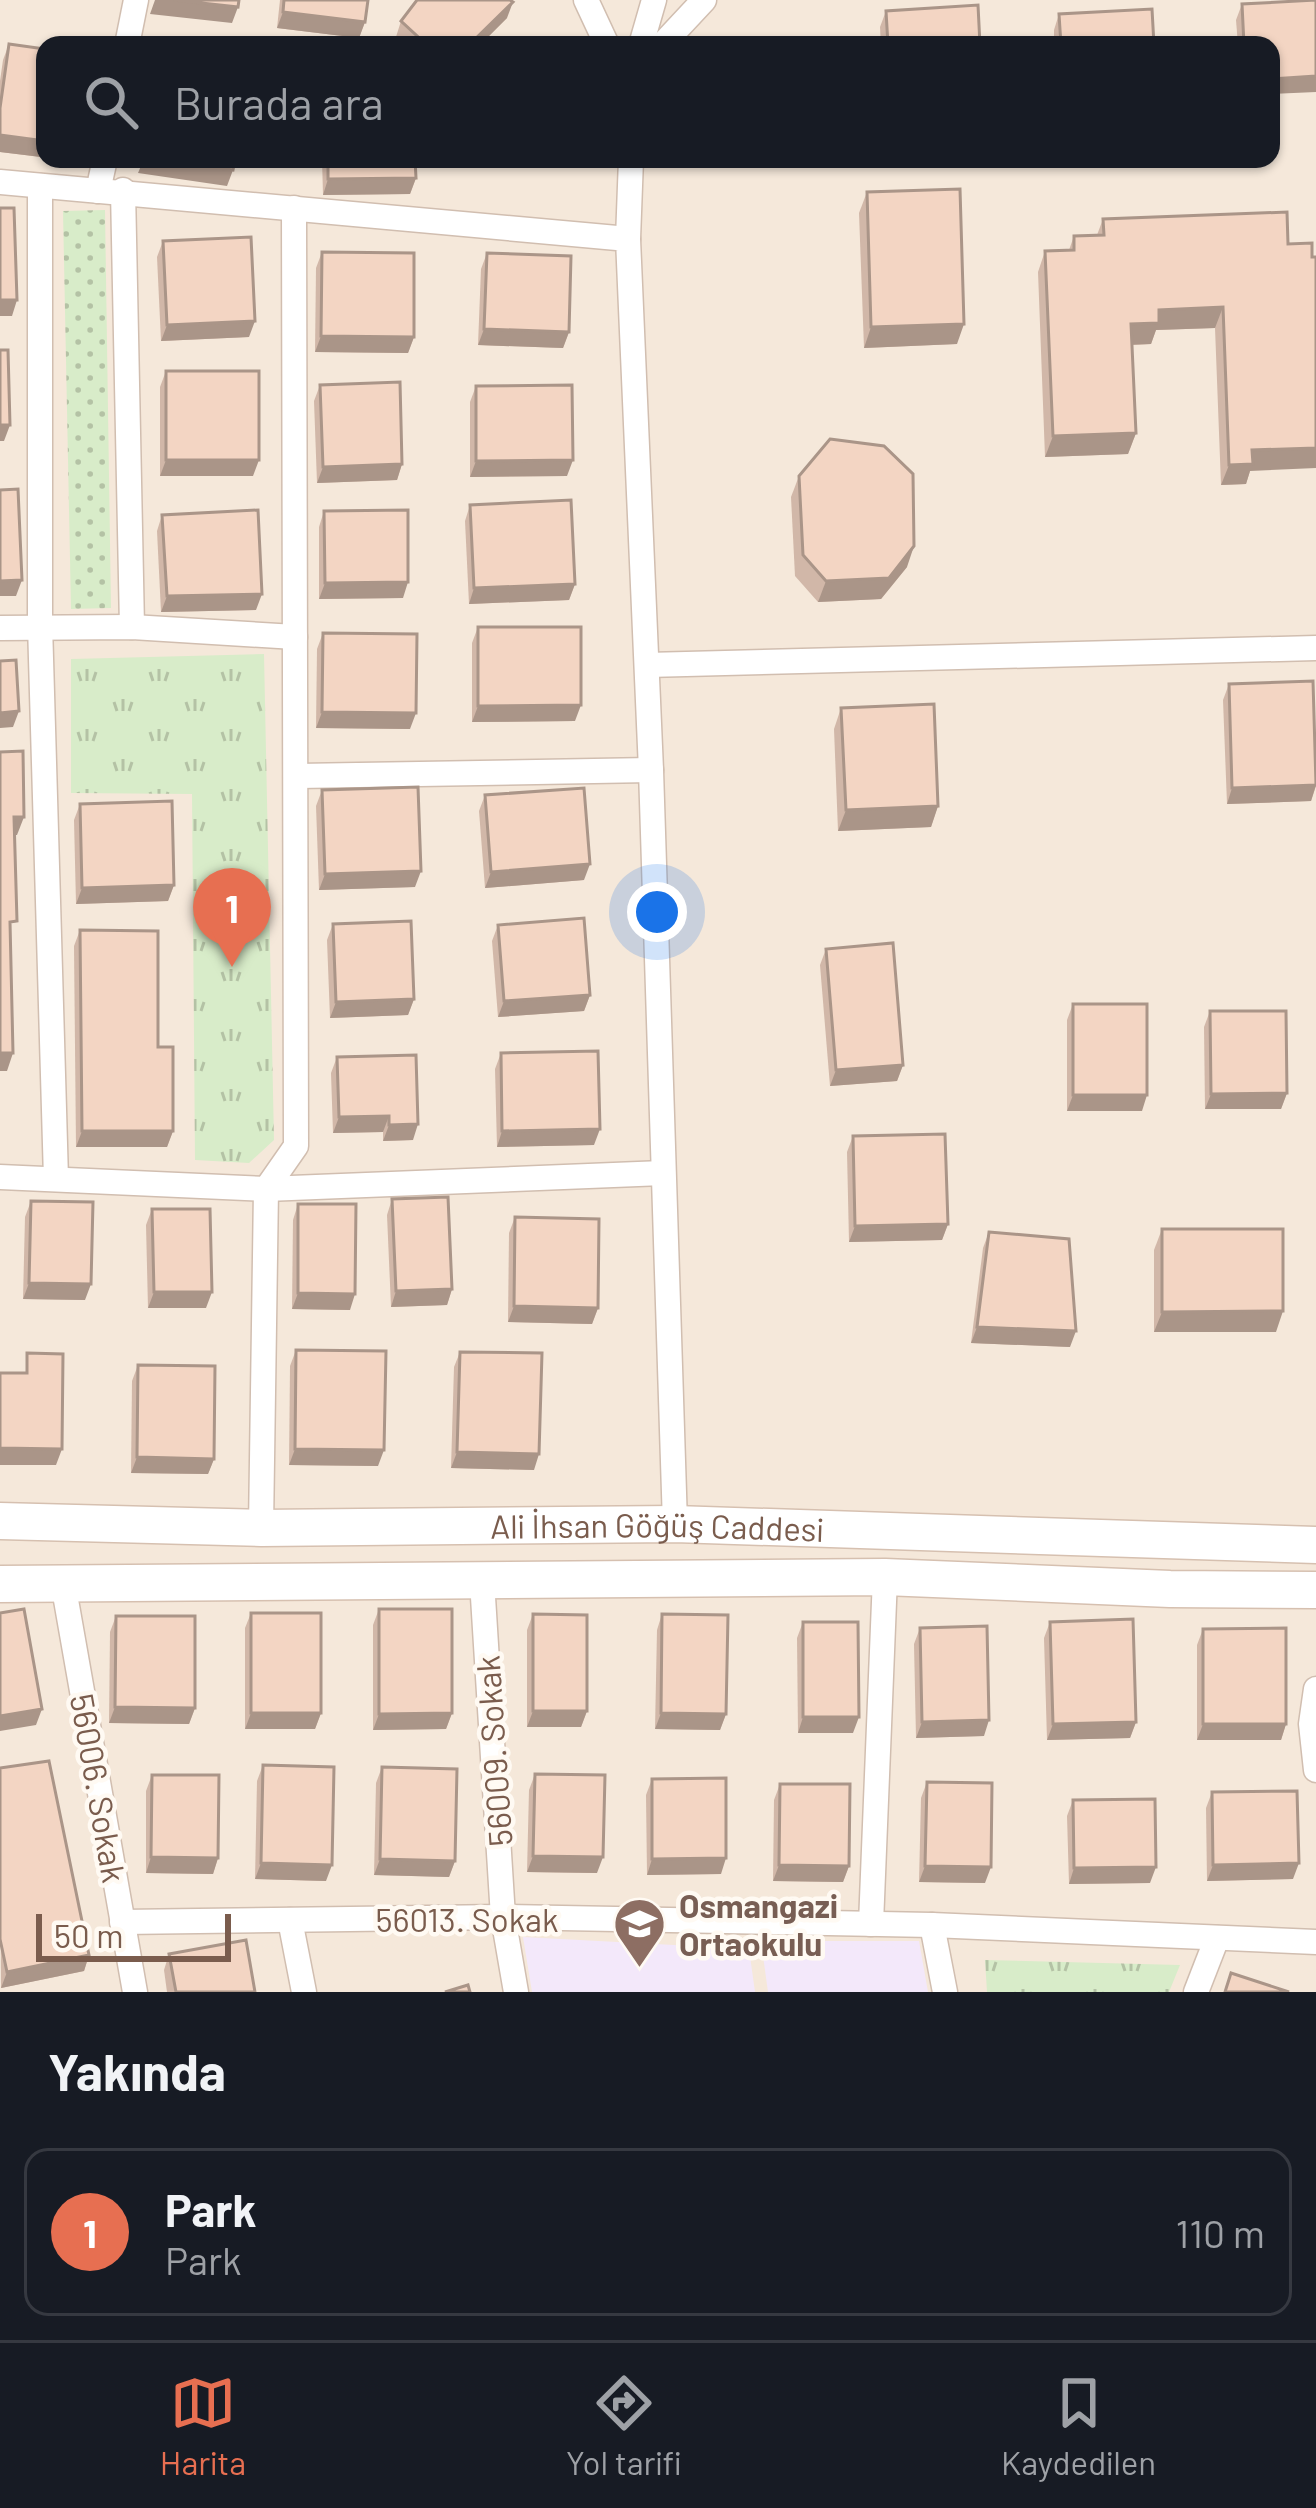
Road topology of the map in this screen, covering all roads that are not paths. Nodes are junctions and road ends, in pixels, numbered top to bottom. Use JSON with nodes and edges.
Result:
{"nodes":[{"id":1,"x":136,"y":0,"type":"edge"},
{"id":2,"x":586,"y":0,"type":"edge"},
{"id":3,"x":654,"y":0,"type":"edge"},
{"id":4,"x":704,"y":0,"type":"edge"},
{"id":5,"x":129,"y":36,"type":"edge"},
{"id":6,"x":603,"y":36,"type":"edge"},
{"id":7,"x":644,"y":36,"type":"edge"},
{"id":8,"x":670,"y":36,"type":"edge"},
{"id":9,"x":107,"y":168,"type":"edge"},
{"id":10,"x":631,"y":168,"type":"edge"},
{"id":11,"x":0,"y":182,"type":"edge"},
{"id":12,"x":40,"y":186,"type":"junction"},
{"id":13,"x":111,"y":191,"type":"junction"},
{"id":14,"x":294,"y":208,"type":"junction"},
{"id":15,"x":628,"y":239,"type":"junction"},
{"id":16,"x":40,"y":625,"type":"junction"},
{"id":17,"x":132,"y":627,"type":"junction"},
{"id":18,"x":0,"y":628,"type":"edge"},
{"id":19,"x":295,"y":638,"type":"junction"},
{"id":20,"x":1316,"y":648,"type":"edge"},
{"id":21,"x":646,"y":665,"type":"junction"},
{"id":22,"x":651,"y":770,"type":"junction"},
{"id":23,"x":298,"y":776,"type":"junction"},
{"id":24,"x":663,"y":1173,"type":"junction"},
{"id":25,"x":0,"y":1177,"type":"edge"},
{"id":26,"x":56,"y":1179,"type":"junction"},
{"id":27,"x":266,"y":1189,"type":"junction"},
{"id":28,"x":0,"y":1521,"type":"edge"},
{"id":29,"x":675,"y":1524,"type":"junction"},
{"id":30,"x":261,"y":1528,"type":"junction"},
{"id":31,"x":1316,"y":1545,"type":"edge"},
{"id":32,"x":885,"y":1576,"type":"junction"},
{"id":33,"x":482,"y":1581,"type":"junction"},
{"id":34,"x":63,"y":1583,"type":"junction"},
{"id":35,"x":0,"y":1584,"type":"edge"},
{"id":36,"x":1316,"y":1590,"type":"edge"},
{"id":37,"x":1316,"y":1689,"type":"edge"},
{"id":38,"x":1316,"y":1771,"type":"edge"},
{"id":39,"x":503,"y":1917,"type":"junction"},
{"id":40,"x":290,"y":1920,"type":"junction"},
{"id":41,"x":122,"y":1922,"type":"junction"},
{"id":42,"x":872,"y":1924,"type":"junction"},
{"id":43,"x":932,"y":1925,"type":"junction"},
{"id":44,"x":1217,"y":1938,"type":"junction"},
{"id":45,"x":1316,"y":1942,"type":"edge"},
{"id":46,"x":136,"y":1992,"type":"edge"},
{"id":47,"x":304,"y":1992,"type":"edge"},
{"id":48,"x":516,"y":1992,"type":"edge"},
{"id":49,"x":945,"y":1992,"type":"edge"},
{"id":50,"x":1196,"y":1992,"type":"edge"}],
"edges":[{"from":1,"to":5,"type":"street"},
{"from":2,"to":6,"type":"street"},
{"from":3,"to":7,"type":"street"},
{"from":4,"to":8,"type":"street"},
{"from":9,"to":13,"type":"street"},
{"from":10,"to":15,"type":"street"},
{"from":11,"to":12,"type":"street"},
{"from":12,"to":13,"type":"street"},
{"from":12,"to":16,"type":"street"},
{"from":13,"to":14,"type":"street"},
{"from":13,"to":17,"type":"street"},
{"from":14,"to":15,"type":"street"},
{"from":14,"to":19,"type":"street"},
{"from":15,"to":21,"type":"street"},
{"from":16,"to":17,"type":"street"},
{"from":16,"to":18,"type":"street"},
{"from":16,"to":26,"type":"street"},
{"from":17,"to":19,"type":"street"},
{"from":19,"to":23,"type":"street"},
{"from":20,"to":21,"type":"street"},
{"from":21,"to":22,"type":"street"},
{"from":22,"to":23,"type":"street"},
{"from":22,"to":24,"type":"street"},
{"from":23,"to":27,"type":"street"},
{"from":24,"to":27,"type":"street"},
{"from":24,"to":29,"type":"street"},
{"from":25,"to":26,"type":"street"},
{"from":26,"to":27,"type":"street"},
{"from":27,"to":30,"type":"street"},
{"from":28,"to":30,"type":"main road","name":"Ali İhsan Göğüş Caddesi"},
{"from":29,"to":30,"type":"main road","name":"Ali İhsan Göğüş Caddesi"},
{"from":29,"to":31,"type":"main road","name":"Ali İhsan Göğüş Caddesi"},
{"from":32,"to":33,"type":"main road","name":"Ali İhsan Göğüş Caddesi"},
{"from":32,"to":36,"type":"main road","name":"Ali İhsan Göğüş Caddesi"},
{"from":32,"to":42,"type":"street"},
{"from":33,"to":34,"type":"main road","name":"Ali İhsan Göğüş Caddesi"},
{"from":33,"to":39,"type":"street","name":"56009. Sokak"},
{"from":34,"to":35,"type":"main road","name":"Ali İhsan Göğüş Caddesi"},
{"from":34,"to":41,"type":"street","name":"56006. Sokak"},
{"from":37,"to":38,"type":"street"},
{"from":39,"to":40,"type":"street","name":"56013. Sokak"},
{"from":39,"to":42,"type":"street","name":"56013. Sokak"},
{"from":39,"to":48,"type":"street","name":"56009. Sokak"},
{"from":40,"to":41,"type":"street","name":"56013. Sokak"},
{"from":40,"to":47,"type":"street"},
{"from":41,"to":46,"type":"street","name":"56006. Sokak"},
{"from":42,"to":43,"type":"street","name":"56013. Sokak"},
{"from":43,"to":44,"type":"street","name":"56013. Sokak"},
{"from":43,"to":49,"type":"street"},
{"from":44,"to":45,"type":"street","name":"56013. Sokak"},
{"from":44,"to":50,"type":"street"}]}
